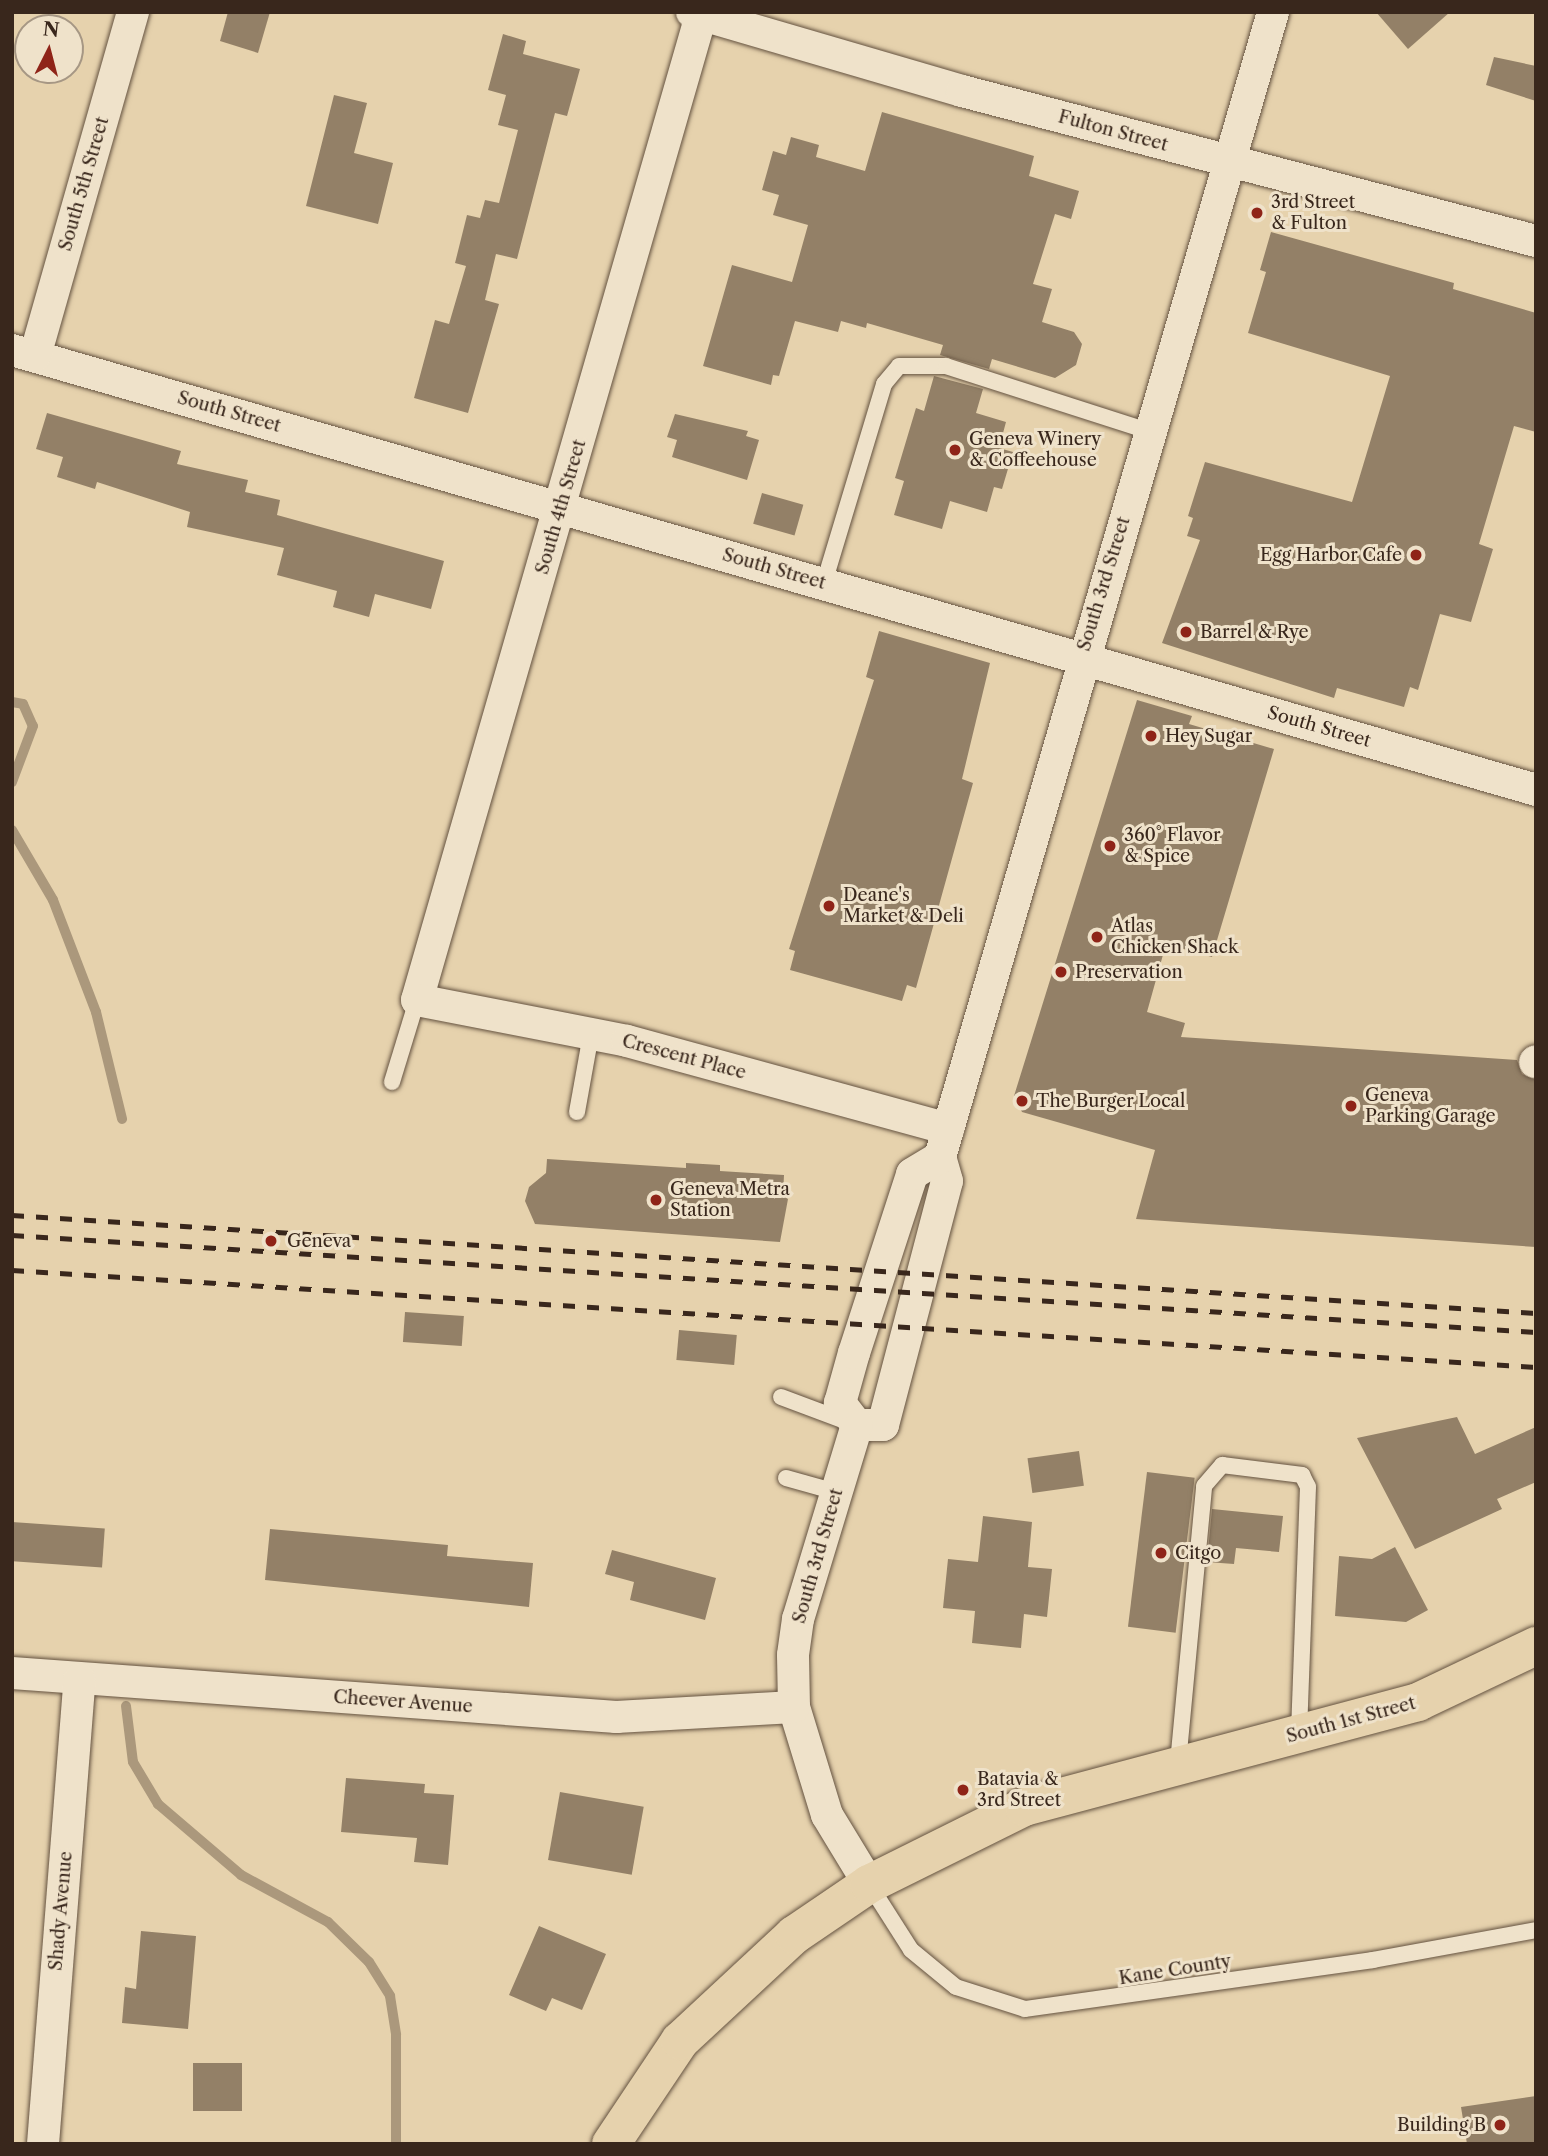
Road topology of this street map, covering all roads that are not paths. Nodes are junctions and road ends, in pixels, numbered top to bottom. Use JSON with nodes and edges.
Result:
{"nodes":[{"id":1,"x":133,"y":12,"type":"edge"},
{"id":2,"x":1273,"y":12,"type":"edge"},
{"id":3,"x":698,"y":13,"type":"edge"},
{"id":4,"x":1230,"y":161,"type":"junction"},
{"id":5,"x":1536,"y":242,"type":"edge"},
{"id":6,"x":24,"y":353,"type":"edge"},
{"id":7,"x":1149,"y":430,"type":"junction"},
{"id":8,"x":561,"y":508,"type":"junction"},
{"id":9,"x":824,"y":583,"type":"junction"},
{"id":10,"x":1081,"y":659,"type":"junction"},
{"id":11,"x":1536,"y":790,"type":"edge"},
{"id":12,"x":417,"y":1000,"type":"junction"},
{"id":13,"x":591,"y":1034,"type":"junction"},
{"id":14,"x":392,"y":1082,"type":"dead end"},
{"id":15,"x":577,"y":1112,"type":"dead end"},
{"id":16,"x":944,"y":1143,"type":"junction"},
{"id":17,"x":781,"y":1396,"type":"dead end"},
{"id":18,"x":857,"y":1425,"type":"junction"},
{"id":19,"x":786,"y":1478,"type":"dead end"},
{"id":20,"x":836,"y":1492,"type":"junction"},
{"id":21,"x":1536,"y":1646,"type":"edge"},
{"id":22,"x":12,"y":1673,"type":"edge"},
{"id":23,"x":80,"y":1679,"type":"junction"},
{"id":24,"x":794,"y":1707,"type":"junction"},
{"id":25,"x":1300,"y":1735,"type":"junction"},
{"id":26,"x":1167,"y":1766,"type":"junction"},
{"id":27,"x":869,"y":1884,"type":"junction"},
{"id":28,"x":1536,"y":1930,"type":"edge"},
{"id":29,"x":43,"y":2144,"type":"edge"},
{"id":30,"x":611,"y":2144,"type":"edge"}],
"edges":[{"from":1,"to":6,"type":"street","name":"South 5th Street"},
{"from":2,"to":4,"type":"street","name":"South 3rd Street"},
{"from":3,"to":4,"type":"street","name":"Fulton Street"},
{"from":3,"to":8,"type":"street","name":"South 4th Street"},
{"from":4,"to":5,"type":"street","name":"Fulton Street"},
{"from":4,"to":7,"type":"street","name":"South 3rd Street"},
{"from":6,"to":8,"type":"street","name":"South Street"},
{"from":7,"to":9,"type":"lane"},
{"from":7,"to":10,"type":"street","name":"South 3rd Street"},
{"from":8,"to":9,"type":"street","name":"South Street"},
{"from":8,"to":12,"type":"street","name":"South 4th Street"},
{"from":9,"to":10,"type":"street","name":"South Street"},
{"from":10,"to":11,"type":"street","name":"South Street"},
{"from":10,"to":16,"type":"street","name":"South 3rd Street"},
{"from":12,"to":13,"type":"street","name":"Crescent Place"},
{"from":12,"to":14,"type":"lane"},
{"from":13,"to":15,"type":"lane"},
{"from":13,"to":16,"type":"street","name":"Crescent Place"},
{"from":16,"to":18,"type":"street"},
{"from":16,"to":18,"type":"street","name":"South 3rd Street"},
{"from":17,"to":18,"type":"lane"},
{"from":18,"to":20,"type":"street","name":"South 3rd Street"},
{"from":19,"to":20,"type":"lane"},
{"from":20,"to":24,"type":"street","name":"South 3rd Street"},
{"from":21,"to":25,"type":"main road","name":"South 1st Street"},
{"from":22,"to":23,"type":"street","name":"Cheever Avenue"},
{"from":23,"to":24,"type":"street","name":"Cheever Avenue"},
{"from":23,"to":29,"type":"street","name":"Shady Avenue"},
{"from":24,"to":27,"type":"street","name":"South 3rd Street"},
{"from":25,"to":26,"type":"main road","name":"South 1st Street"},
{"from":25,"to":26,"type":"lane"},
{"from":26,"to":27,"type":"main road","name":"South 1st Street"},
{"from":27,"to":28,"type":"lane","name":"Kane County"},
{"from":27,"to":30,"type":"main road","name":"South 1st Street"}]}
